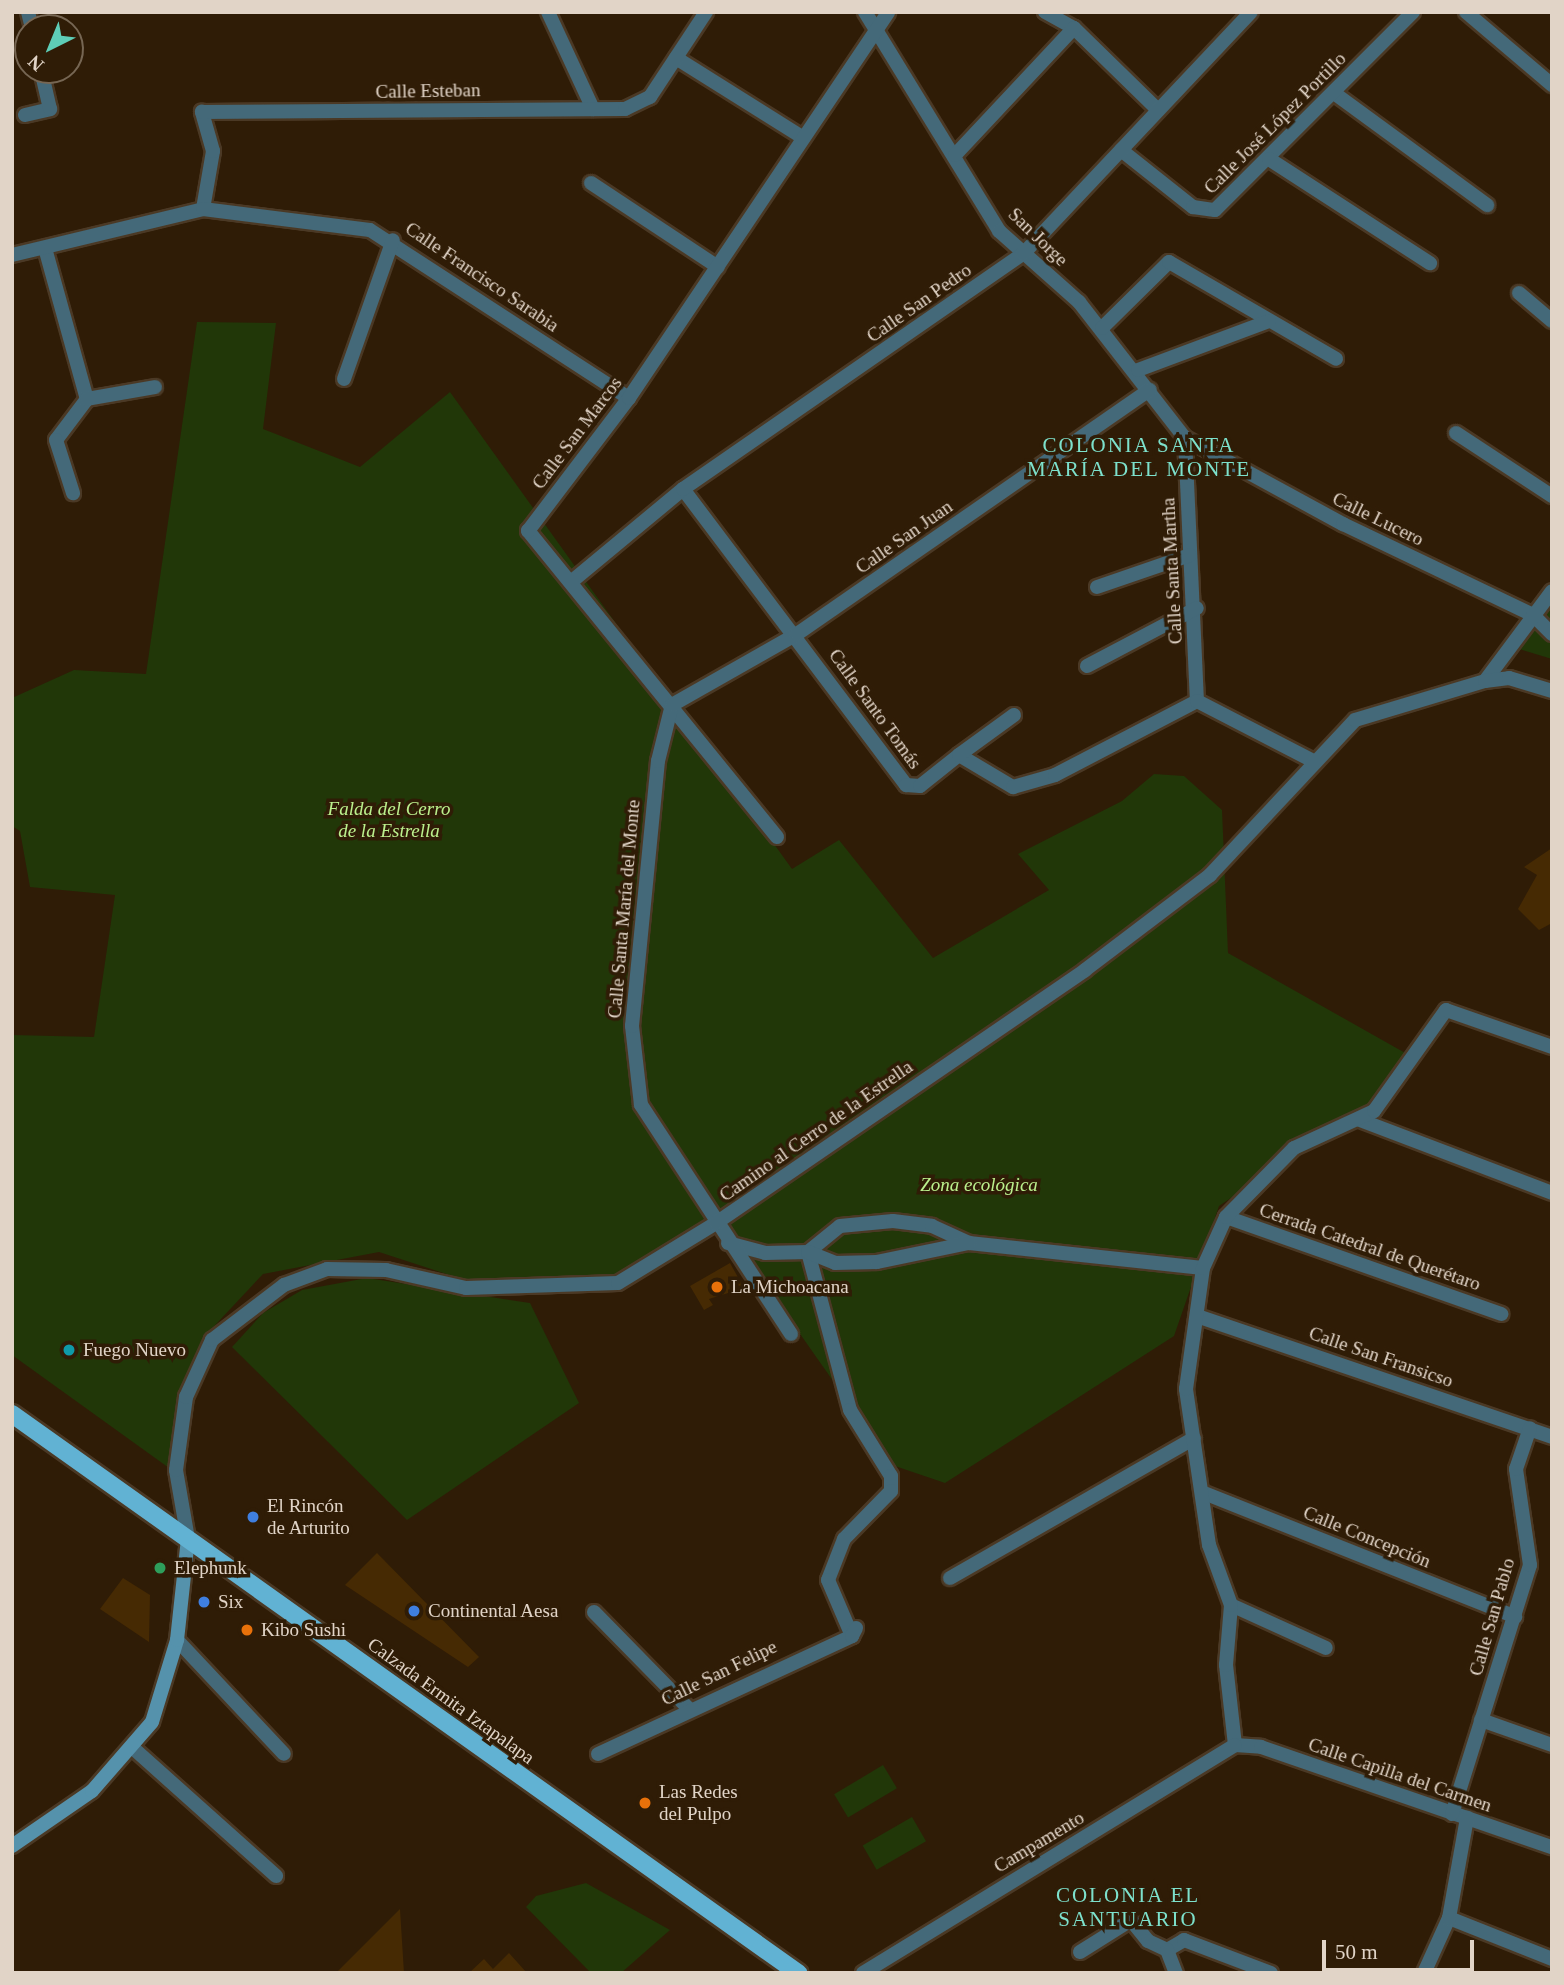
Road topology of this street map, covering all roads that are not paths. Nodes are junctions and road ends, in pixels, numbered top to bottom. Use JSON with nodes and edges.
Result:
{"nodes":[{"id":1,"x":548,"y":12,"type":"edge"},
{"id":2,"x":706,"y":12,"type":"edge"},
{"id":3,"x":864,"y":12,"type":"edge"},
{"id":4,"x":888,"y":12,"type":"edge"},
{"id":5,"x":1045,"y":12,"type":"edge"},
{"id":6,"x":1413,"y":12,"type":"edge"},
{"id":7,"x":1466,"y":12,"type":"edge"},
{"id":8,"x":1250,"y":13,"type":"edge"},
{"id":9,"x":1074,"y":28,"type":"junction"},
{"id":10,"x":874,"y":29,"type":"junction"},
{"id":11,"x":676,"y":58,"type":"junction"},
{"id":12,"x":44,"y":84,"type":"edge"},
{"id":13,"x":1552,"y":85,"type":"edge"},
{"id":14,"x":1334,"y":93,"type":"junction"},
{"id":15,"x":593,"y":108,"type":"junction"},
{"id":16,"x":1158,"y":110,"type":"junction"},
{"id":17,"x":25,"y":115,"type":"dead end"},
{"id":18,"x":802,"y":137,"type":"junction"},
{"id":19,"x":1121,"y":150,"type":"junction"},
{"id":20,"x":955,"y":155,"type":"junction"},
{"id":21,"x":1269,"y":159,"type":"junction"},
{"id":22,"x":591,"y":183,"type":"dead end"},
{"id":23,"x":1487,"y":205,"type":"dead end"},
{"id":24,"x":204,"y":209,"type":"junction"},
{"id":25,"x":393,"y":240,"type":"junction"},
{"id":26,"x":45,"y":248,"type":"junction"},
{"id":27,"x":1023,"y":254,"type":"junction"},
{"id":28,"x":12,"y":255,"type":"edge"},
{"id":29,"x":1430,"y":263,"type":"dead end"},
{"id":30,"x":718,"y":267,"type":"junction"},
{"id":31,"x":1519,"y":293,"type":"dead end"},
{"id":32,"x":1269,"y":321,"type":"junction"},
{"id":33,"x":1552,"y":321,"type":"edge"},
{"id":34,"x":1102,"y":328,"type":"junction"},
{"id":35,"x":1336,"y":359,"type":"dead end"},
{"id":36,"x":1138,"y":370,"type":"junction"},
{"id":37,"x":344,"y":379,"type":"dead end"},
{"id":38,"x":155,"y":387,"type":"dead end"},
{"id":39,"x":1150,"y":390,"type":"junction"},
{"id":40,"x":629,"y":398,"type":"junction"},
{"id":41,"x":87,"y":399,"type":"junction"},
{"id":42,"x":1456,"y":433,"type":"dead end"},
{"id":43,"x":1185,"y":438,"type":"junction"},
{"id":44,"x":683,"y":489,"type":"junction"},
{"id":45,"x":73,"y":493,"type":"dead end"},
{"id":46,"x":1552,"y":496,"type":"edge"},
{"id":47,"x":1190,"y":555,"type":"junction"},
{"id":48,"x":571,"y":582,"type":"junction"},
{"id":49,"x":1097,"y":587,"type":"dead end"},
{"id":50,"x":1552,"y":591,"type":"edge"},
{"id":51,"x":1197,"y":608,"type":"junction"},
{"id":52,"x":1533,"y":615,"type":"junction"},
{"id":53,"x":797,"y":634,"type":"junction"},
{"id":54,"x":1552,"y":634,"type":"edge"},
{"id":55,"x":1087,"y":666,"type":"dead end"},
{"id":56,"x":1485,"y":681,"type":"junction"},
{"id":57,"x":1552,"y":691,"type":"edge"},
{"id":58,"x":1196,"y":701,"type":"junction"},
{"id":59,"x":672,"y":705,"type":"junction"},
{"id":60,"x":1014,"y":715,"type":"dead end"},
{"id":61,"x":959,"y":755,"type":"junction"},
{"id":62,"x":1315,"y":762,"type":"junction"},
{"id":63,"x":777,"y":837,"type":"dead end"},
{"id":64,"x":1552,"y":1047,"type":"edge"},
{"id":65,"x":1360,"y":1120,"type":"junction"},
{"id":66,"x":1552,"y":1193,"type":"edge"},
{"id":67,"x":1226,"y":1217,"type":"junction"},
{"id":68,"x":716,"y":1223,"type":"junction"},
{"id":69,"x":728,"y":1243,"type":"junction"},
{"id":70,"x":969,"y":1243,"type":"junction"},
{"id":71,"x":808,"y":1252,"type":"junction"},
{"id":72,"x":1203,"y":1268,"type":"junction"},
{"id":73,"x":1501,"y":1314,"type":"dead end"},
{"id":74,"x":1197,"y":1316,"type":"junction"},
{"id":75,"x":791,"y":1334,"type":"dead end"},
{"id":76,"x":12,"y":1414,"type":"edge"},
{"id":77,"x":1530,"y":1428,"type":"junction"},
{"id":78,"x":1552,"y":1437,"type":"edge"},
{"id":79,"x":1194,"y":1438,"type":"junction"},
{"id":80,"x":1204,"y":1493,"type":"junction"},
{"id":81,"x":188,"y":1539,"type":"junction"},
{"id":82,"x":950,"y":1578,"type":"dead end"},
{"id":83,"x":1231,"y":1605,"type":"junction"},
{"id":84,"x":594,"y":1612,"type":"dead end"},
{"id":85,"x":1515,"y":1617,"type":"junction"},
{"id":86,"x":177,"y":1640,"type":"junction"},
{"id":87,"x":1326,"y":1648,"type":"dead end"},
{"id":88,"x":689,"y":1709,"type":"junction"},
{"id":89,"x":1481,"y":1720,"type":"junction"},
{"id":90,"x":1235,"y":1745,"type":"junction"},
{"id":91,"x":1552,"y":1745,"type":"edge"},
{"id":92,"x":134,"y":1748,"type":"junction"},
{"id":93,"x":284,"y":1754,"type":"dead end"},
{"id":94,"x":598,"y":1754,"type":"dead end"},
{"id":95,"x":1452,"y":1814,"type":"junction"},
{"id":96,"x":1467,"y":1818,"type":"junction"},
{"id":97,"x":12,"y":1846,"type":"edge"},
{"id":98,"x":1552,"y":1847,"type":"edge"},
{"id":99,"x":276,"y":1876,"type":"dead end"},
{"id":100,"x":1449,"y":1918,"type":"junction"},
{"id":101,"x":1167,"y":1950,"type":"junction"},
{"id":102,"x":1080,"y":1952,"type":"dead end"},
{"id":103,"x":1552,"y":1959,"type":"edge"},
{"id":104,"x":798,"y":1973,"type":"edge"},
{"id":105,"x":863,"y":1973,"type":"edge"},
{"id":106,"x":1176,"y":1973,"type":"edge"},
{"id":107,"x":1271,"y":1973,"type":"edge"},
{"id":108,"x":1424,"y":1973,"type":"edge"}],
"edges":[{"from":1,"to":15,"type":"street"},
{"from":2,"to":11,"type":"street","name":"Calle Esteban"},
{"from":3,"to":10,"type":"street","name":"San Jorge"},
{"from":4,"to":10,"type":"street","name":"Calle San Marcos"},
{"from":5,"to":9,"type":"street"},
{"from":6,"to":14,"type":"street","name":"Calle José López Portillo"},
{"from":7,"to":13,"type":"street"},
{"from":8,"to":16,"type":"street","name":"Calle San Pedro"},
{"from":9,"to":16,"type":"street"},
{"from":9,"to":20,"type":"street"},
{"from":10,"to":18,"type":"street","name":"Calle San Marcos"},
{"from":10,"to":20,"type":"street","name":"San Jorge"},
{"from":11,"to":15,"type":"street","name":"Calle Esteban"},
{"from":11,"to":18,"type":"street"},
{"from":12,"to":17,"type":"street"},
{"from":14,"to":21,"type":"street","name":"Calle José López Portillo"},
{"from":14,"to":23,"type":"street"},
{"from":15,"to":24,"type":"street","name":"Calle Esteban"},
{"from":16,"to":19,"type":"street","name":"Calle San Pedro"},
{"from":18,"to":30,"type":"street","name":"Calle San Marcos"},
{"from":19,"to":21,"type":"street","name":"Calle José López Portillo"},
{"from":19,"to":27,"type":"street","name":"Calle San Pedro"},
{"from":20,"to":27,"type":"street","name":"San Jorge"},
{"from":21,"to":29,"type":"street"},
{"from":22,"to":30,"type":"street"},
{"from":24,"to":25,"type":"street","name":"Calle Francisco Sarabia"},
{"from":24,"to":26,"type":"street","name":"Calle Francisco Sarabia"},
{"from":25,"to":37,"type":"street"},
{"from":25,"to":40,"type":"street","name":"Calle Francisco Sarabia"},
{"from":26,"to":28,"type":"street","name":"Calle Francisco Sarabia"},
{"from":26,"to":41,"type":"street"},
{"from":27,"to":34,"type":"street","name":"San Jorge"},
{"from":27,"to":44,"type":"street","name":"Calle San Pedro"},
{"from":30,"to":40,"type":"street","name":"Calle San Marcos"},
{"from":31,"to":33,"type":"street"},
{"from":32,"to":34,"type":"street"},
{"from":32,"to":35,"type":"street"},
{"from":32,"to":36,"type":"street"},
{"from":34,"to":36,"type":"street","name":"San Jorge"},
{"from":36,"to":39,"type":"street","name":"San Jorge"},
{"from":38,"to":41,"type":"street"},
{"from":39,"to":43,"type":"street","name":"San Jorge"},
{"from":39,"to":53,"type":"street","name":"Calle San Juan"},
{"from":40,"to":48,"type":"street","name":"Calle San Marcos"},
{"from":41,"to":45,"type":"street"},
{"from":42,"to":46,"type":"street"},
{"from":43,"to":47,"type":"street","name":"Calle Santa Martha"},
{"from":43,"to":52,"type":"street","name":"Calle Lucero"},
{"from":44,"to":48,"type":"street","name":"Calle San Pedro"},
{"from":44,"to":53,"type":"street","name":"Calle Santo Tomás"},
{"from":47,"to":49,"type":"street"},
{"from":47,"to":51,"type":"street","name":"Calle Santa Martha"},
{"from":48,"to":59,"type":"street","name":"Calle San Marcos"},
{"from":50,"to":52,"type":"street"},
{"from":51,"to":55,"type":"street"},
{"from":51,"to":58,"type":"street","name":"Calle Santa Martha"},
{"from":52,"to":54,"type":"street","name":"Calle Lucero"},
{"from":52,"to":56,"type":"street"},
{"from":53,"to":59,"type":"street","name":"Calle San Juan"},
{"from":53,"to":61,"type":"street","name":"Calle Santo Tomás"},
{"from":56,"to":57,"type":"street","name":"Camino al Cerro de la Estrella"},
{"from":56,"to":62,"type":"street","name":"Camino al Cerro de la Estrella"},
{"from":58,"to":61,"type":"street"},
{"from":58,"to":62,"type":"street"},
{"from":59,"to":63,"type":"street","name":"Calle San Marcos"},
{"from":59,"to":68,"type":"street","name":"Calle Santa María del Monte"},
{"from":60,"to":61,"type":"street"},
{"from":62,"to":68,"type":"street","name":"Camino al Cerro de la Estrella"},
{"from":64,"to":65,"type":"street"},
{"from":65,"to":66,"type":"street"},
{"from":65,"to":67,"type":"street"},
{"from":67,"to":72,"type":"street"},
{"from":67,"to":73,"type":"street","name":"Cerrada Catedral de Querétaro"},
{"from":68,"to":69,"type":"street","name":"Calle Santa María del Monte"},
{"from":68,"to":81,"type":"street","name":"Camino al Cerro de la Estrella"},
{"from":69,"to":71,"type":"street"},
{"from":69,"to":75,"type":"street","name":"Calle Santa María del Monte"},
{"from":70,"to":71,"type":"street"},
{"from":70,"to":71,"type":"street"},
{"from":70,"to":72,"type":"street"},
{"from":71,"to":88,"type":"street","name":"Calle San Felipe"},
{"from":72,"to":74,"type":"street"},
{"from":74,"to":77,"type":"street","name":"Calle San Fransicso"},
{"from":74,"to":79,"type":"street"},
{"from":76,"to":81,"type":"main road","name":"Calzada Ermita Iztapalapa"},
{"from":77,"to":78,"type":"street","name":"Calle San Fransicso"},
{"from":77,"to":85,"type":"street","name":"Calle San Pablo"},
{"from":79,"to":80,"type":"street"},
{"from":79,"to":82,"type":"street"},
{"from":80,"to":83,"type":"street"},
{"from":80,"to":85,"type":"street","name":"Calle Concepción"},
{"from":81,"to":86,"type":"street"},
{"from":81,"to":104,"type":"main road","name":"Calzada Ermita Iztapalapa"},
{"from":83,"to":87,"type":"street"},
{"from":83,"to":90,"type":"street"},
{"from":84,"to":88,"type":"street"},
{"from":85,"to":89,"type":"street","name":"Calle San Pablo"},
{"from":86,"to":92,"type":"street"},
{"from":86,"to":93,"type":"street"},
{"from":88,"to":94,"type":"street","name":"Calle San Felipe"},
{"from":89,"to":91,"type":"street"},
{"from":89,"to":95,"type":"street","name":"Calle San Pablo"},
{"from":90,"to":95,"type":"street","name":"Calle Capilla del Carmen"},
{"from":90,"to":105,"type":"street","name":"Campamento"},
{"from":92,"to":97,"type":"street"},
{"from":92,"to":99,"type":"street"},
{"from":95,"to":96,"type":"street","name":"Calle Capilla del Carmen"},
{"from":96,"to":98,"type":"street","name":"Calle Capilla del Carmen"},
{"from":96,"to":100,"type":"street"},
{"from":100,"to":103,"type":"street"},
{"from":100,"to":108,"type":"street"},
{"from":101,"to":102,"type":"street"},
{"from":101,"to":106,"type":"street"},
{"from":101,"to":107,"type":"street"}]}
